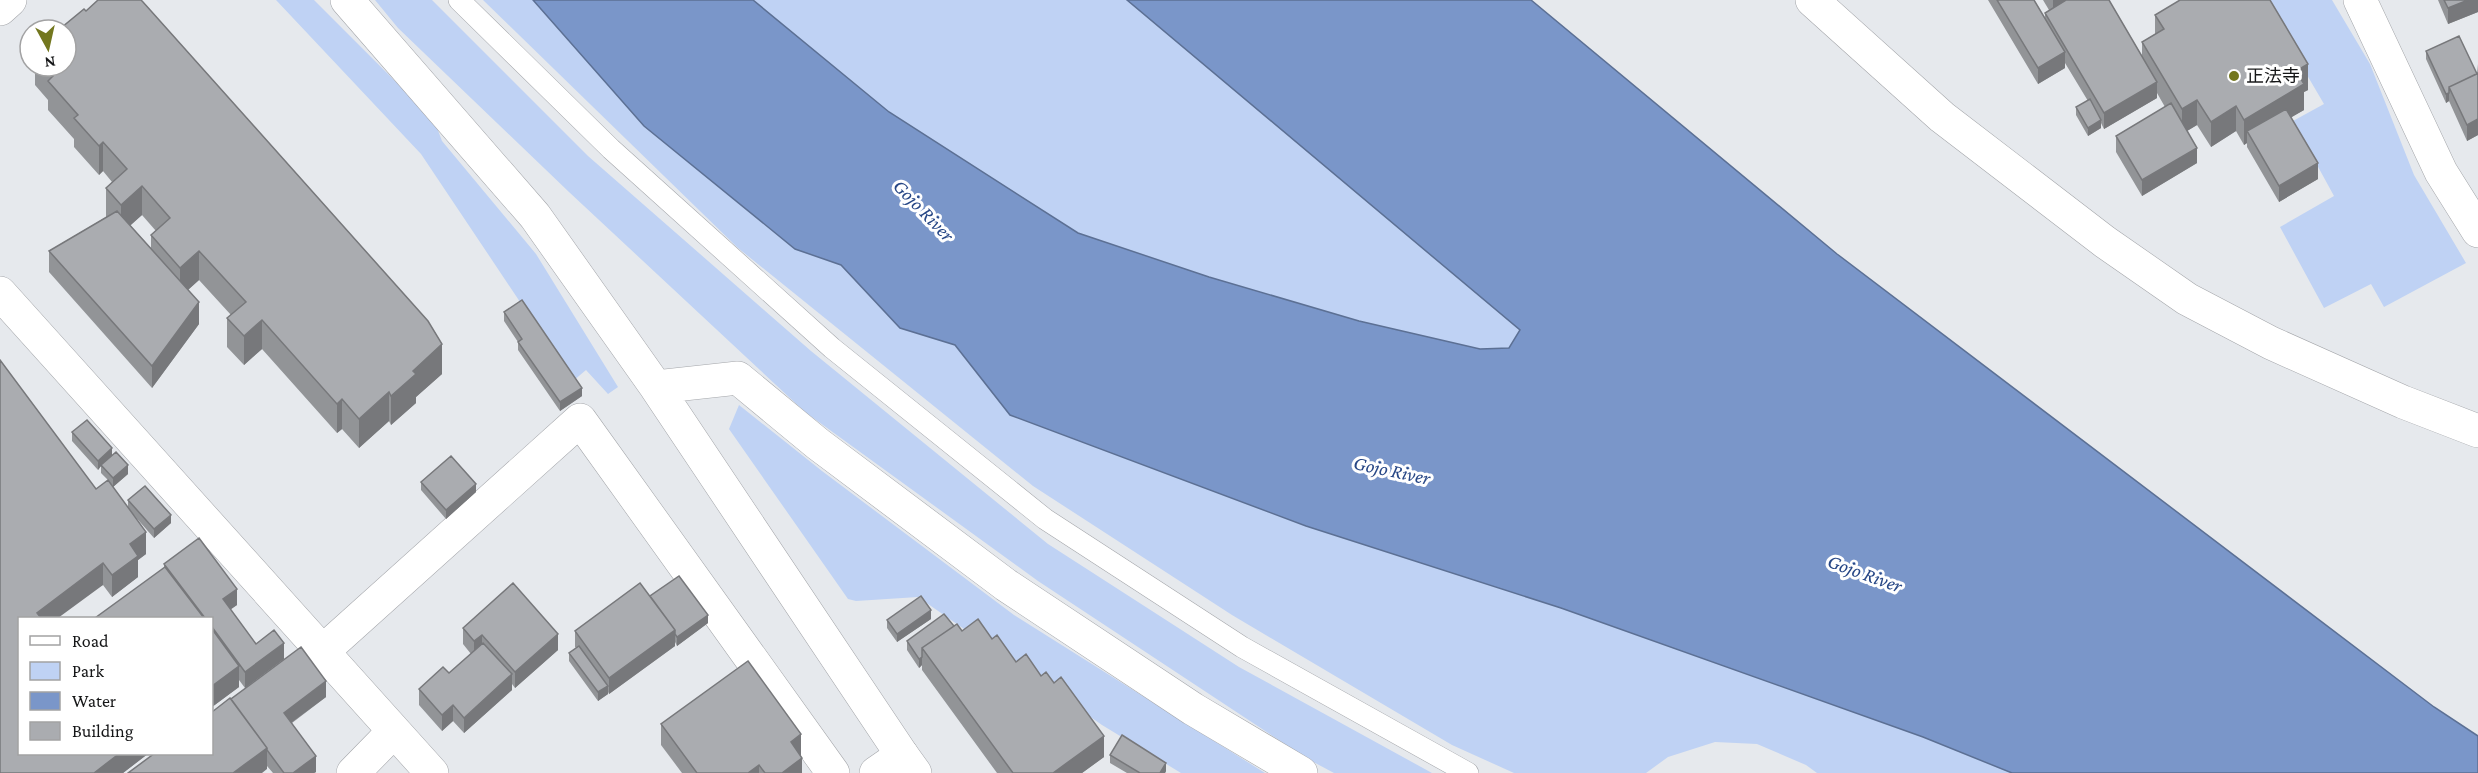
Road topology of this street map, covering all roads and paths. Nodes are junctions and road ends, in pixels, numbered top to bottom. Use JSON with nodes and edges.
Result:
{"nodes":[{"id":1,"x":10,"y":0,"type":"edge"},
{"id":2,"x":347,"y":0,"type":"edge"},
{"id":3,"x":459,"y":0,"type":"edge"},
{"id":4,"x":1812,"y":0,"type":"edge"},
{"id":5,"x":2360,"y":0,"type":"edge"},
{"id":6,"x":0,"y":9,"type":"edge"},
{"id":7,"x":2478,"y":231,"type":"edge"},
{"id":8,"x":0,"y":293,"type":"edge"},
{"id":9,"x":656,"y":387,"type":"junction"},
{"id":10,"x":2478,"y":431,"type":"edge"},
{"id":11,"x":322,"y":652,"type":"junction"},
{"id":12,"x":394,"y":731,"type":"junction"},
{"id":13,"x":898,"y":767,"type":"edge"},
{"id":14,"x":353,"y":773,"type":"edge"},
{"id":15,"x":432,"y":773,"type":"edge"},
{"id":16,"x":833,"y":773,"type":"edge"},
{"id":17,"x":1301,"y":773,"type":"edge"},
{"id":18,"x":1468,"y":773,"type":"edge"}],
"edges":[{"from":1,"to":6,"type":"street"},
{"from":2,"to":9,"type":"street"},
{"from":3,"to":18,"type":"lane"},
{"from":4,"to":10,"type":"street"},
{"from":5,"to":7,"type":"street"},
{"from":8,"to":11,"type":"street"},
{"from":9,"to":13,"type":"street"},
{"from":9,"to":17,"type":"street"},
{"from":11,"to":12,"type":"street"},
{"from":11,"to":16,"type":"street"},
{"from":12,"to":14,"type":"street"},
{"from":12,"to":15,"type":"street"}]}
